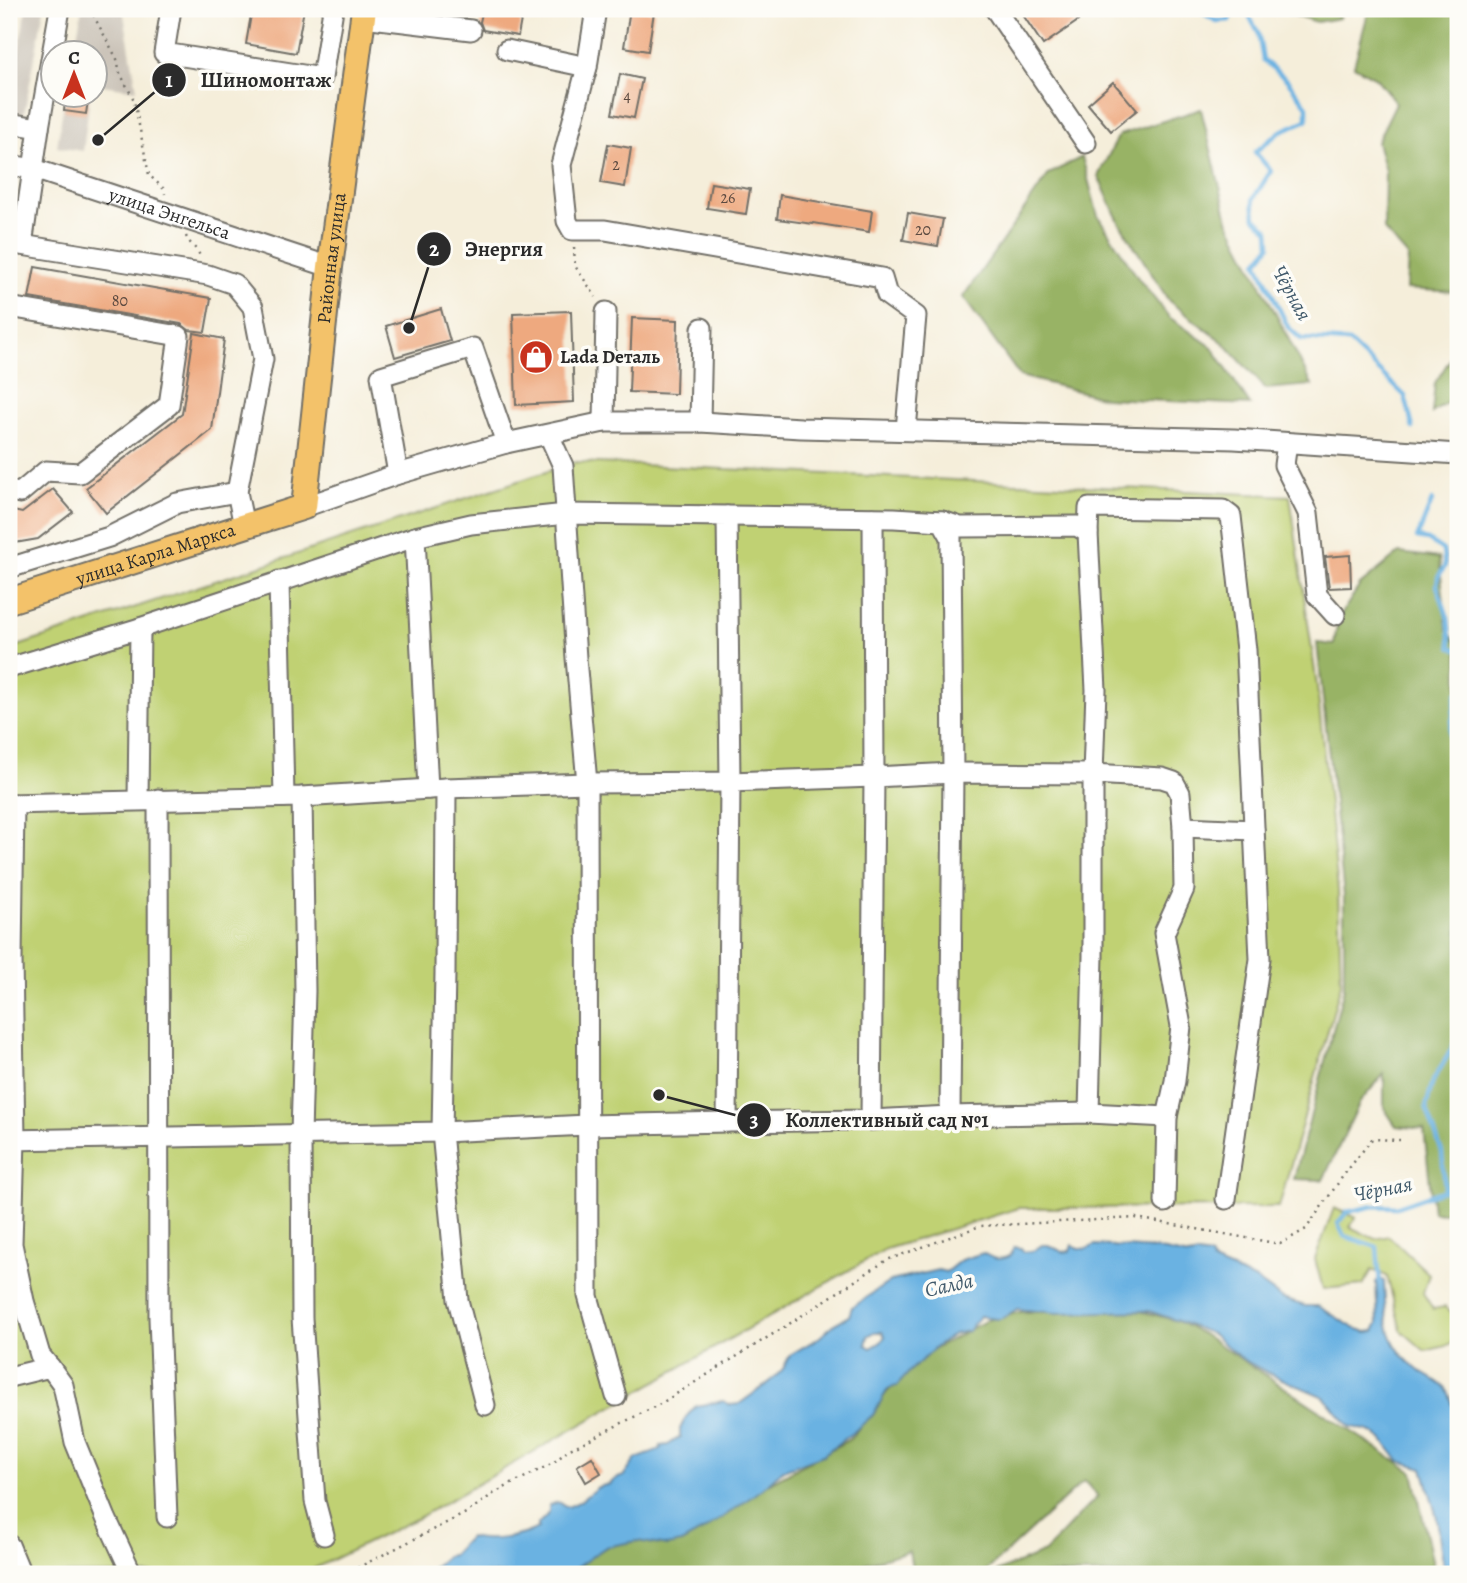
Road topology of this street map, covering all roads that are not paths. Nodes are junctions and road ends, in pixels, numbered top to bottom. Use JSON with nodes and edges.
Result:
{"nodes":[{"id":1,"x":60,"y":9,"type":"edge"},
{"id":2,"x":172,"y":9,"type":"edge"},
{"id":3,"x":333,"y":9,"type":"edge"},
{"id":4,"x":596,"y":9,"type":"edge"},
{"id":5,"x":995,"y":9,"type":"edge"},
{"id":6,"x":364,"y":13,"type":"edge"},
{"id":7,"x":471,"y":30,"type":"dead end"},
{"id":8,"x":507,"y":50,"type":"dead end"},
{"id":9,"x":587,"y":67,"type":"junction"},
{"id":10,"x":9,"y":123,"type":"edge"},
{"id":11,"x":39,"y":128,"type":"junction"},
{"id":12,"x":1086,"y":143,"type":"dead end"},
{"id":13,"x":9,"y":165,"type":"edge"},
{"id":14,"x":34,"y":169,"type":"junction"},
{"id":15,"x":12,"y":245,"type":"edge"},
{"id":16,"x":330,"y":267,"type":"junction"},
{"id":17,"x":9,"y":307,"type":"edge"},
{"id":18,"x":606,"y":312,"type":"road end"},
{"id":19,"x":702,"y":328,"type":"dead end"},
{"id":20,"x":604,"y":422,"type":"junction"},
{"id":21,"x":701,"y":422,"type":"junction"},
{"id":22,"x":906,"y":430,"type":"junction"},
{"id":23,"x":549,"y":435,"type":"junction"},
{"id":24,"x":506,"y":443,"type":"junction"},
{"id":25,"x":1287,"y":443,"type":"junction"},
{"id":26,"x":1458,"y":454,"type":"edge"},
{"id":27,"x":398,"y":474,"type":"junction"},
{"id":28,"x":9,"y":491,"type":"edge"},
{"id":29,"x":237,"y":492,"type":"junction"},
{"id":30,"x":304,"y":507,"type":"junction"},
{"id":31,"x":566,"y":514,"type":"junction"},
{"id":32,"x":727,"y":516,"type":"junction"},
{"id":33,"x":873,"y":518,"type":"junction"},
{"id":34,"x":942,"y":521,"type":"junction"},
{"id":35,"x":244,"y":526,"type":"junction"},
{"id":36,"x":1088,"y":533,"type":"junction"},
{"id":37,"x":415,"y":537,"type":"junction"},
{"id":38,"x":9,"y":568,"type":"edge"},
{"id":39,"x":279,"y":581,"type":"junction"},
{"id":40,"x":9,"y":601,"type":"edge"},
{"id":41,"x":1335,"y":615,"type":"dead end"},
{"id":42,"x":140,"y":628,"type":"junction"},
{"id":43,"x":9,"y":668,"type":"edge"},
{"id":44,"x":953,"y":772,"type":"junction"},
{"id":45,"x":1093,"y":775,"type":"junction"},
{"id":46,"x":874,"y":777,"type":"junction"},
{"id":47,"x":730,"y":782,"type":"junction"},
{"id":48,"x":587,"y":783,"type":"junction"},
{"id":49,"x":437,"y":789,"type":"junction"},
{"id":50,"x":293,"y":797,"type":"junction"},
{"id":51,"x":148,"y":800,"type":"junction"},
{"id":52,"x":11,"y":804,"type":"edge"},
{"id":53,"x":1183,"y":827,"type":"junction"},
{"id":54,"x":1254,"y":830,"type":"junction"},
{"id":55,"x":1089,"y":1113,"type":"junction"},
{"id":56,"x":950,"y":1116,"type":"junction"},
{"id":57,"x":1167,"y":1117,"type":"junction"},
{"id":58,"x":871,"y":1120,"type":"junction"},
{"id":59,"x":727,"y":1122,"type":"junction"},
{"id":60,"x":587,"y":1125,"type":"junction"},
{"id":61,"x":442,"y":1132,"type":"junction"},
{"id":62,"x":300,"y":1135,"type":"junction"},
{"id":63,"x":159,"y":1137,"type":"junction"},
{"id":64,"x":12,"y":1140,"type":"edge"},
{"id":65,"x":1226,"y":1199,"type":"dead end"},
{"id":66,"x":1165,"y":1202,"type":"dead end"},
{"id":67,"x":50,"y":1367,"type":"junction"},
{"id":68,"x":9,"y":1377,"type":"edge"},
{"id":69,"x":616,"y":1396,"type":"dead end"},
{"id":70,"x":485,"y":1405,"type":"dead end"},
{"id":71,"x":167,"y":1517,"type":"dead end"},
{"id":72,"x":324,"y":1535,"type":"dead end"},
{"id":73,"x":9,"y":1545,"type":"edge"},
{"id":74,"x":21,"y":1574,"type":"edge"},
{"id":75,"x":132,"y":1574,"type":"edge"}],
"edges":[{"from":1,"to":11,"type":"street"},
{"from":2,"to":3,"type":"street"},
{"from":4,"to":9,"type":"street"},
{"from":5,"to":12,"type":"street"},
{"from":6,"to":7,"type":"street"},
{"from":6,"to":16,"type":"main road","name":"Районная улица"},
{"from":8,"to":9,"type":"street"},
{"from":9,"to":22,"type":"street"},
{"from":10,"to":11,"type":"street"},
{"from":11,"to":14,"type":"street"},
{"from":13,"to":14,"type":"street","name":"улица Энгельса"},
{"from":14,"to":15,"type":"street"},
{"from":14,"to":16,"type":"street","name":"улица Энгельса"},
{"from":15,"to":29,"type":"street"},
{"from":16,"to":30,"type":"main road","name":"Районная улица"},
{"from":17,"to":28,"type":"street"},
{"from":18,"to":20,"type":"street"},
{"from":19,"to":21,"type":"street"},
{"from":20,"to":21,"type":"street"},
{"from":20,"to":23,"type":"street"},
{"from":21,"to":22,"type":"street"},
{"from":22,"to":25,"type":"street"},
{"from":23,"to":24,"type":"street"},
{"from":23,"to":31,"type":"street"},
{"from":24,"to":27,"type":"street"},
{"from":24,"to":27,"type":"street"},
{"from":25,"to":26,"type":"street"},
{"from":25,"to":41,"type":"street"},
{"from":27,"to":30,"type":"street"},
{"from":29,"to":35,"type":"street"},
{"from":29,"to":38,"type":"street"},
{"from":30,"to":35,"type":"main road","name":"улица Карла Маркса"},
{"from":31,"to":32,"type":"street"},
{"from":31,"to":37,"type":"street"},
{"from":31,"to":48,"type":"street"},
{"from":32,"to":33,"type":"street"},
{"from":32,"to":47,"type":"street"},
{"from":33,"to":34,"type":"street"},
{"from":33,"to":46,"type":"street"},
{"from":34,"to":36,"type":"street"},
{"from":34,"to":44,"type":"street"},
{"from":35,"to":40,"type":"main road","name":"улица Карла Маркса"},
{"from":36,"to":45,"type":"street"},
{"from":36,"to":54,"type":"street"},
{"from":37,"to":39,"type":"street"},
{"from":37,"to":49,"type":"street"},
{"from":39,"to":42,"type":"street"},
{"from":39,"to":50,"type":"street"},
{"from":42,"to":43,"type":"street"},
{"from":42,"to":51,"type":"street"},
{"from":44,"to":45,"type":"street"},
{"from":44,"to":46,"type":"street"},
{"from":44,"to":56,"type":"street"},
{"from":45,"to":53,"type":"street"},
{"from":45,"to":55,"type":"street"},
{"from":46,"to":47,"type":"street"},
{"from":46,"to":58,"type":"street"},
{"from":47,"to":48,"type":"street"},
{"from":47,"to":59,"type":"street"},
{"from":48,"to":49,"type":"street"},
{"from":48,"to":60,"type":"street"},
{"from":49,"to":50,"type":"street"},
{"from":49,"to":61,"type":"street"},
{"from":50,"to":51,"type":"street"},
{"from":50,"to":62,"type":"street"},
{"from":51,"to":52,"type":"street"},
{"from":51,"to":63,"type":"street"},
{"from":52,"to":64,"type":"street"},
{"from":53,"to":54,"type":"street"},
{"from":53,"to":57,"type":"street"},
{"from":54,"to":65,"type":"street"},
{"from":55,"to":56,"type":"street"},
{"from":55,"to":57,"type":"street"},
{"from":56,"to":58,"type":"street"},
{"from":57,"to":66,"type":"street"},
{"from":58,"to":59,"type":"street"},
{"from":59,"to":60,"type":"street"},
{"from":60,"to":61,"type":"street"},
{"from":60,"to":69,"type":"street"},
{"from":61,"to":62,"type":"street"},
{"from":61,"to":70,"type":"street"},
{"from":62,"to":63,"type":"street"},
{"from":62,"to":72,"type":"street"},
{"from":63,"to":64,"type":"street"},
{"from":63,"to":71,"type":"street"},
{"from":64,"to":67,"type":"street"},
{"from":67,"to":68,"type":"street"},
{"from":67,"to":75,"type":"street"},
{"from":73,"to":74,"type":"street"}]}
